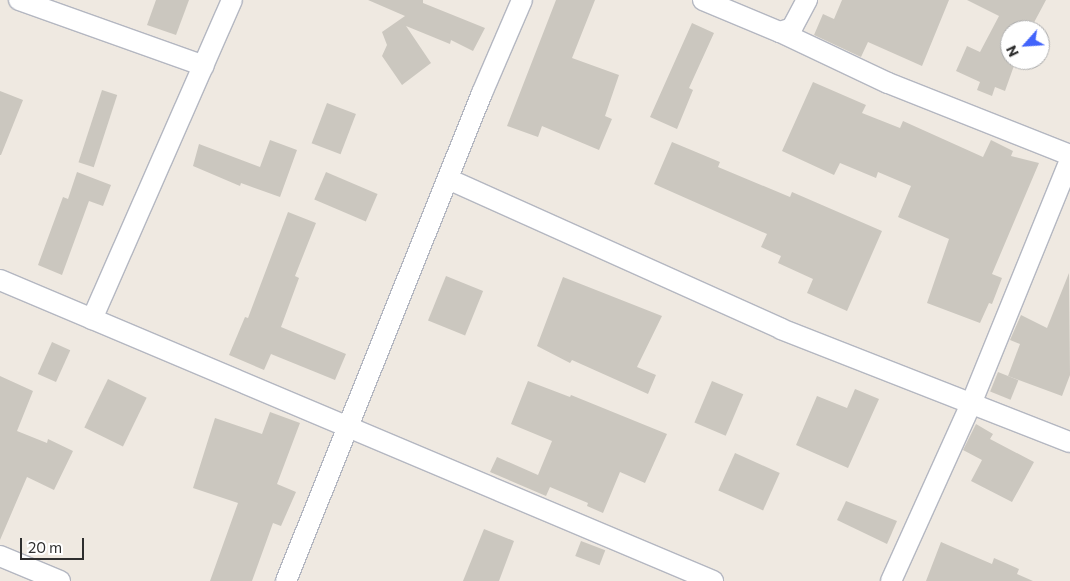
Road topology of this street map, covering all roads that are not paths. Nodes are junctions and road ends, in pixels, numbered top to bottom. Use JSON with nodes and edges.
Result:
{"nodes":[{"id":1,"x":19,"y":0,"type":"edge"},
{"id":2,"x":232,"y":0,"type":"edge"},
{"id":3,"x":522,"y":0,"type":"edge"},
{"id":4,"x":703,"y":0,"type":"edge"},
{"id":5,"x":807,"y":0,"type":"edge"},
{"id":6,"x":780,"y":32,"type":"junction"},
{"id":7,"x":204,"y":66,"type":"junction"},
{"id":8,"x":1070,"y":155,"type":"edge"},
{"id":9,"x":1070,"y":160,"type":"edge"},
{"id":10,"x":448,"y":179,"type":"junction"},
{"id":11,"x":0,"y":280,"type":"edge"},
{"id":12,"x":92,"y":319,"type":"junction"},
{"id":13,"x":971,"y":404,"type":"junction"},
{"id":14,"x":350,"y":426,"type":"junction"},
{"id":15,"x":1070,"y":442,"type":"edge"},
{"id":16,"x":0,"y":556,"type":"edge"},
{"id":17,"x":60,"y":581,"type":"edge"},
{"id":18,"x":286,"y":581,"type":"edge"},
{"id":19,"x":713,"y":581,"type":"edge"},
{"id":20,"x":891,"y":581,"type":"edge"}],
"edges":[{"from":1,"to":7,"type":"street"},
{"from":2,"to":7,"type":"street"},
{"from":3,"to":10,"type":"street"},
{"from":4,"to":6,"type":"street"},
{"from":5,"to":6,"type":"street"},
{"from":6,"to":8,"type":"street"},
{"from":7,"to":12,"type":"street"},
{"from":9,"to":13,"type":"street"},
{"from":10,"to":13,"type":"street"},
{"from":10,"to":14,"type":"street"},
{"from":11,"to":12,"type":"street"},
{"from":12,"to":14,"type":"street"},
{"from":13,"to":15,"type":"street"},
{"from":13,"to":20,"type":"street"},
{"from":14,"to":18,"type":"street"},
{"from":14,"to":19,"type":"street"},
{"from":16,"to":17,"type":"street"}]}
